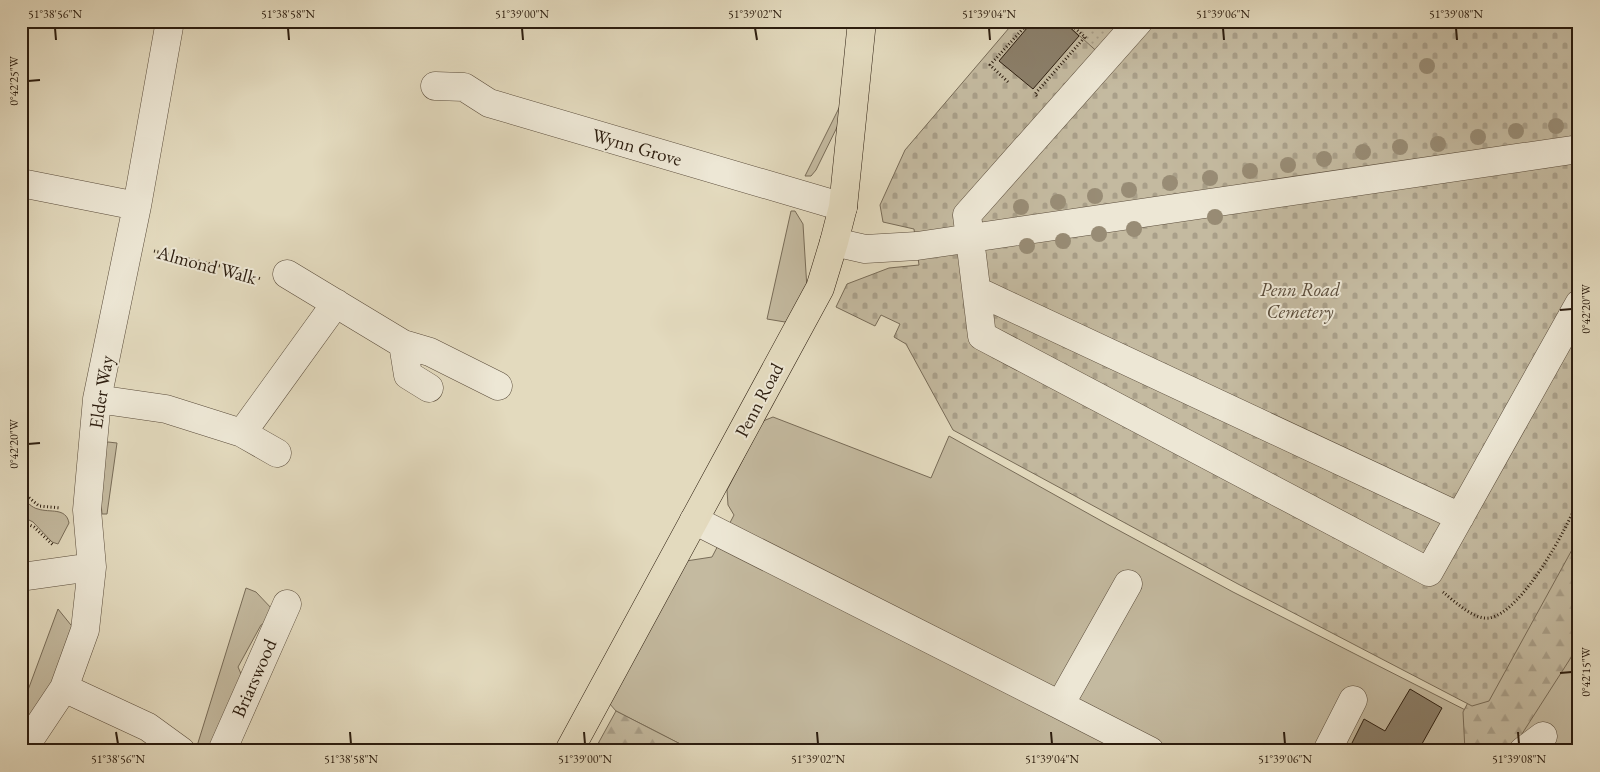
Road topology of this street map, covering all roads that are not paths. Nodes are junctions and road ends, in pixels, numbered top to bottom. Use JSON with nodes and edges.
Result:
{"nodes":[{"id":1,"x":170,"y":21,"type":"edge"},
{"id":2,"x":862,"y":21,"type":"edge"},
{"id":3,"x":1139,"y":21,"type":"edge"},
{"id":4,"x":434,"y":86,"type":"dead end"},
{"id":5,"x":1579,"y":149,"type":"edge"},
{"id":6,"x":21,"y":183,"type":"edge"},
{"id":7,"x":137,"y":206,"type":"junction"},
{"id":8,"x":843,"y":207,"type":"junction"},
{"id":9,"x":970,"y":238,"type":"junction"},
{"id":10,"x":834,"y":242,"type":"junction"},
{"id":11,"x":288,"y":274,"type":"road end"},
{"id":12,"x":977,"y":291,"type":"junction"},
{"id":13,"x":336,"y":303,"type":"junction"},
{"id":14,"x":1579,"y":304,"type":"edge"},
{"id":15,"x":403,"y":344,"type":"junction"},
{"id":16,"x":498,"y":386,"type":"dead end"},
{"id":17,"x":429,"y":388,"type":"dead end"},
{"id":18,"x":98,"y":399,"type":"junction"},
{"id":19,"x":242,"y":433,"type":"junction"},
{"id":20,"x":278,"y":453,"type":"dead end"},
{"id":21,"x":1460,"y":517,"type":"junction"},
{"id":22,"x":694,"y":520,"type":"junction"},
{"id":23,"x":84,"y":568,"type":"junction"},
{"id":24,"x":21,"y":577,"type":"edge"},
{"id":25,"x":1128,"y":584,"type":"dead end"},
{"id":26,"x":286,"y":604,"type":"dead end"},
{"id":27,"x":64,"y":688,"type":"junction"},
{"id":28,"x":1353,"y":700,"type":"dead end"},
{"id":29,"x":1060,"y":705,"type":"junction"},
{"id":30,"x":22,"y":751,"type":"edge"},
{"id":31,"x":181,"y":751,"type":"edge"},
{"id":32,"x":222,"y":751,"type":"edge"},
{"id":33,"x":569,"y":751,"type":"edge"},
{"id":34,"x":1150,"y":751,"type":"edge"},
{"id":35,"x":1327,"y":751,"type":"edge"}],
"edges":[{"from":1,"to":7,"type":"street","name":"Elder Way"},
{"from":2,"to":8,"type":"main road","name":"Penn Road"},
{"from":3,"to":9,"type":"street"},
{"from":4,"to":8,"type":"street","name":"Wynn Grove"},
{"from":5,"to":9,"type":"street"},
{"from":6,"to":7,"type":"street"},
{"from":7,"to":18,"type":"street","name":"Elder Way"},
{"from":8,"to":10,"type":"main road","name":"Penn Road"},
{"from":9,"to":10,"type":"street"},
{"from":9,"to":12,"type":"street"},
{"from":10,"to":22,"type":"main road","name":"Penn Road"},
{"from":11,"to":13,"type":"street"},
{"from":12,"to":21,"type":"street"},
{"from":12,"to":21,"type":"street"},
{"from":13,"to":15,"type":"street"},
{"from":13,"to":19,"type":"street"},
{"from":14,"to":21,"type":"street"},
{"from":15,"to":16,"type":"street"},
{"from":15,"to":17,"type":"street"},
{"from":18,"to":19,"type":"street"},
{"from":18,"to":23,"type":"street","name":"Elder Way"},
{"from":19,"to":20,"type":"street"},
{"from":22,"to":29,"type":"street"},
{"from":22,"to":33,"type":"main road","name":"Penn Road"},
{"from":23,"to":24,"type":"street"},
{"from":23,"to":27,"type":"street","name":"Elder Way"},
{"from":25,"to":29,"type":"street"},
{"from":26,"to":32,"type":"street","name":"Briarswood"},
{"from":27,"to":30,"type":"street","name":"Elder Way"},
{"from":27,"to":31,"type":"street"},
{"from":28,"to":35,"type":"street"},
{"from":29,"to":34,"type":"street"}]}
